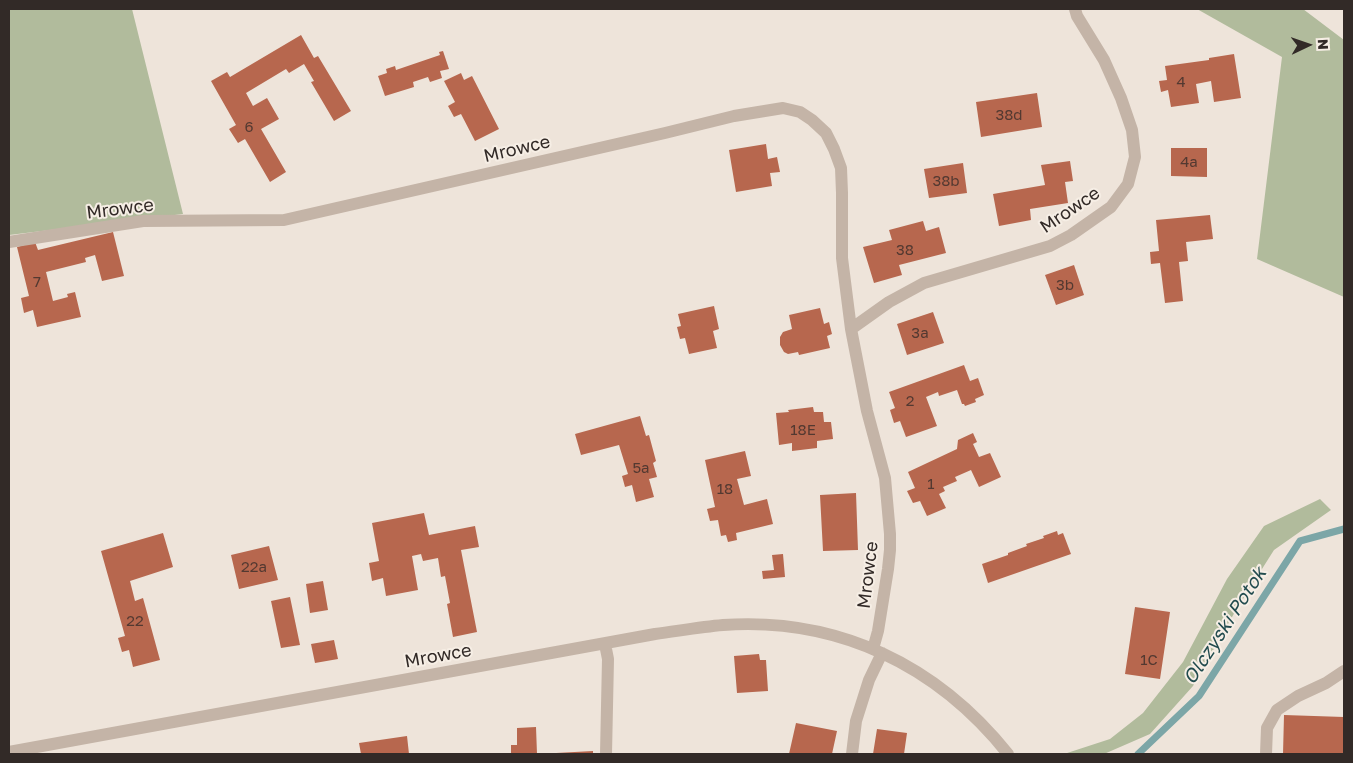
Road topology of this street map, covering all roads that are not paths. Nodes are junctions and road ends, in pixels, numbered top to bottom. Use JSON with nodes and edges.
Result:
{"nodes":[{"id":1,"x":1075,"y":9,"type":"edge"},
{"id":2,"x":9,"y":242,"type":"edge"},
{"id":3,"x":851,"y":329,"type":"junction"},
{"id":4,"x":605,"y":644,"type":"junction"},
{"id":5,"x":878,"y":651,"type":"junction"},
{"id":6,"x":1344,"y":671,"type":"edge"},
{"id":7,"x":9,"y":752,"type":"edge"},
{"id":8,"x":606,"y":754,"type":"edge"},
{"id":9,"x":852,"y":754,"type":"edge"},
{"id":10,"x":1008,"y":754,"type":"edge"},
{"id":11,"x":1266,"y":754,"type":"edge"}],
"edges":[{"from":1,"to":3,"type":"street","name":"Mrowce"},
{"from":2,"to":3,"type":"street","name":"Mrowce"},
{"from":3,"to":5,"type":"street","name":"Mrowce"},
{"from":4,"to":5,"type":"street","name":"Mrowce"},
{"from":4,"to":7,"type":"street","name":"Mrowce"},
{"from":4,"to":8,"type":"street"},
{"from":5,"to":9,"type":"street"},
{"from":5,"to":10,"type":"street","name":"Mrowce"},
{"from":6,"to":11,"type":"street"}]}
